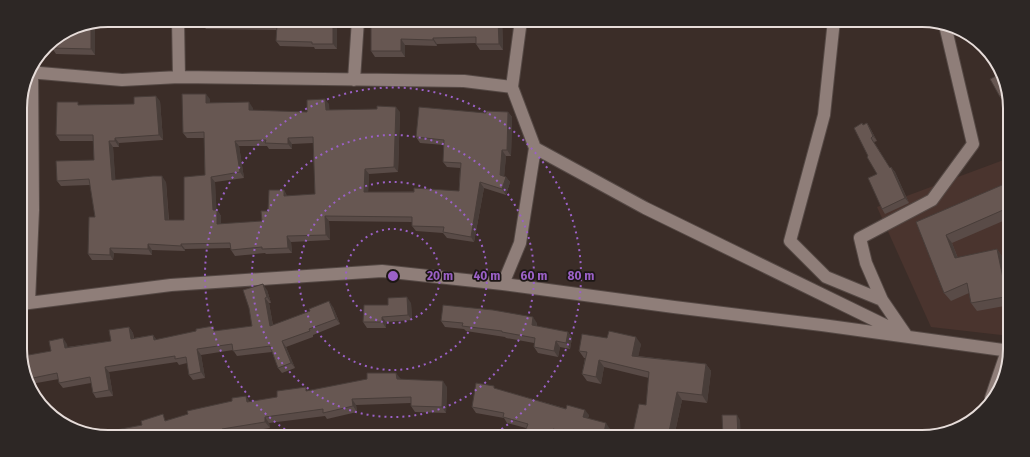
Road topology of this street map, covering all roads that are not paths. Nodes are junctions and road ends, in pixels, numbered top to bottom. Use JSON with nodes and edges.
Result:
{"nodes":[{"id":1,"x":178,"y":27,"type":"edge"},
{"id":2,"x":358,"y":27,"type":"edge"},
{"id":3,"x":520,"y":27,"type":"edge"},
{"id":4,"x":833,"y":27,"type":"edge"},
{"id":5,"x":947,"y":31,"type":"edge"},
{"id":6,"x":36,"y":71,"type":"edge"},
{"id":7,"x":179,"y":77,"type":"junction"},
{"id":8,"x":354,"y":80,"type":"junction"},
{"id":9,"x":31,"y":83,"type":"edge"},
{"id":10,"x":512,"y":87,"type":"junction"},
{"id":11,"x":535,"y":148,"type":"junction"},
{"id":12,"x":27,"y":282,"type":"edge"},
{"id":13,"x":503,"y":284,"type":"junction"},
{"id":14,"x":882,"y":300,"type":"junction"},
{"id":15,"x":27,"y":303,"type":"edge"},
{"id":16,"x":907,"y":336,"type":"junction"},
{"id":17,"x":1003,"y":350,"type":"edge"}],
"edges":[{"from":1,"to":7,"type":"street"},
{"from":2,"to":8,"type":"street"},
{"from":3,"to":10,"type":"street"},
{"from":4,"to":14,"type":"street"},
{"from":5,"to":14,"type":"street"},
{"from":6,"to":7,"type":"street"},
{"from":7,"to":8,"type":"street"},
{"from":8,"to":10,"type":"street"},
{"from":9,"to":12,"type":"street"},
{"from":10,"to":11,"type":"street"},
{"from":11,"to":13,"type":"street"},
{"from":11,"to":16,"type":"street"},
{"from":13,"to":15,"type":"street"},
{"from":13,"to":16,"type":"street"},
{"from":14,"to":16,"type":"street"},
{"from":16,"to":17,"type":"street"}]}
